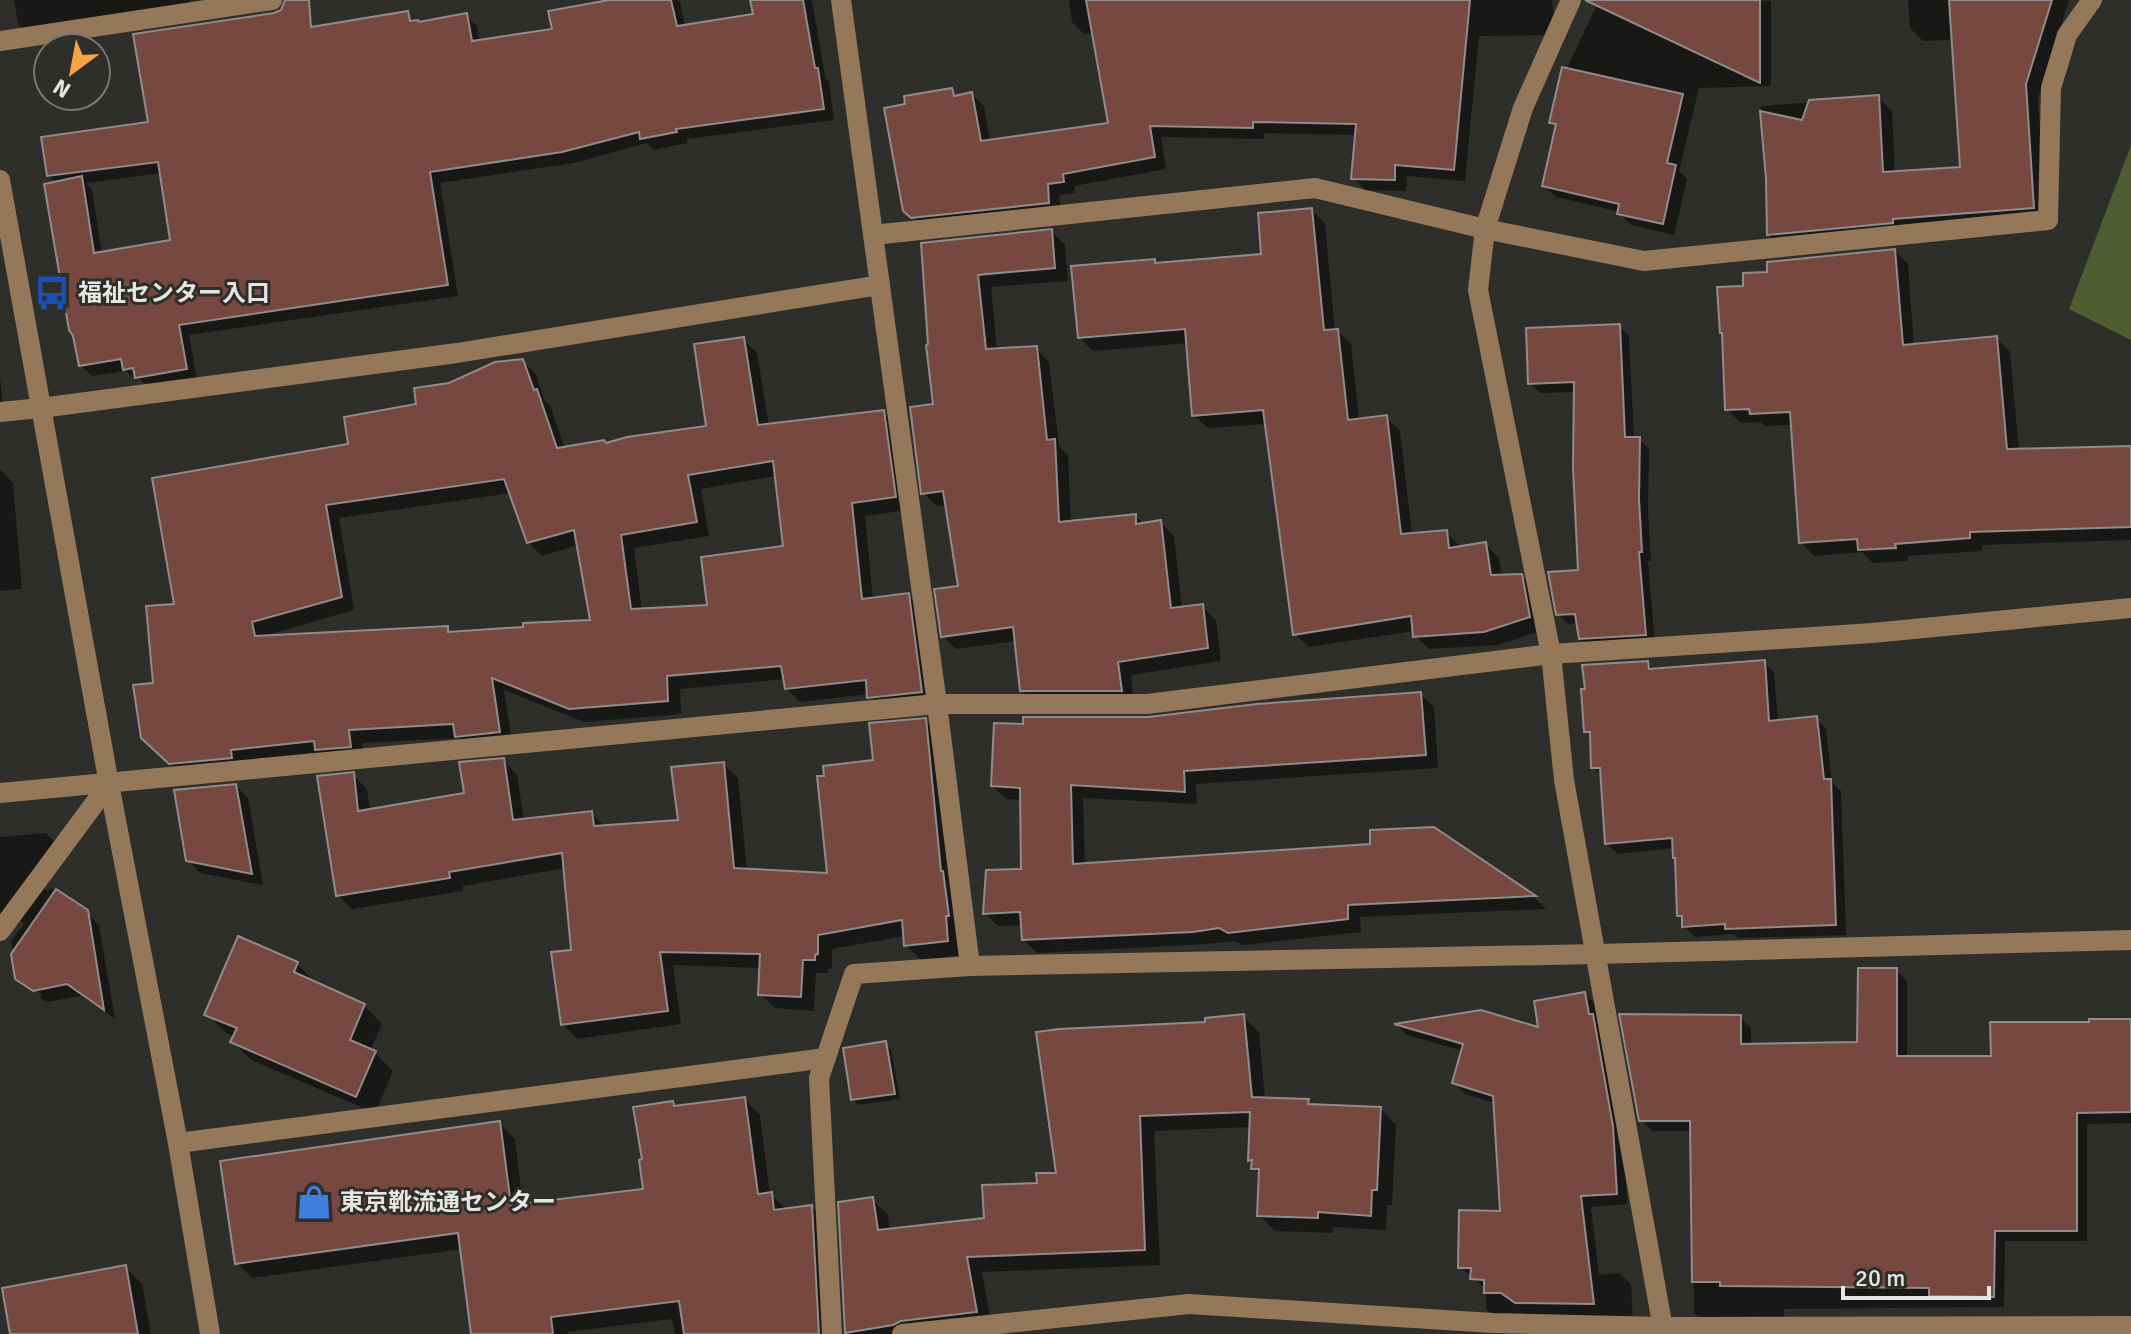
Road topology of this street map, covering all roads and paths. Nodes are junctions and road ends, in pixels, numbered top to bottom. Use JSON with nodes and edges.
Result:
{"nodes":[{"id":1,"x":272,"y":0,"type":"edge"},
{"id":2,"x":841,"y":0,"type":"edge"},
{"id":3,"x":1571,"y":0,"type":"edge"},
{"id":4,"x":2092,"y":0,"type":"edge"},
{"id":5,"x":0,"y":41,"type":"edge"},
{"id":6,"x":0,"y":180,"type":"edge"},
{"id":7,"x":1485,"y":229,"type":"junction"},
{"id":8,"x":873,"y":235,"type":"junction"},
{"id":9,"x":880,"y":285,"type":"junction"},
{"id":10,"x":41,"y":408,"type":"junction"},
{"id":11,"x":0,"y":412,"type":"edge"},
{"id":12,"x":2131,"y":608,"type":"edge"},
{"id":13,"x":1551,"y":654,"type":"junction"},
{"id":14,"x":937,"y":704,"type":"junction"},
{"id":15,"x":109,"y":784,"type":"junction"},
{"id":16,"x":0,"y":793,"type":"edge"},
{"id":17,"x":0,"y":931,"type":"edge"},
{"id":18,"x":2131,"y":940,"type":"edge"},
{"id":19,"x":1596,"y":954,"type":"junction"},
{"id":20,"x":970,"y":966,"type":"junction"},
{"id":21,"x":826,"y":1058,"type":"junction"},
{"id":22,"x":178,"y":1143,"type":"junction"},
{"id":23,"x":2131,"y":1326,"type":"edge"},
{"id":24,"x":1664,"y":1330,"type":"edge"},
{"id":25,"x":210,"y":1334,"type":"edge"},
{"id":26,"x":832,"y":1334,"type":"edge"},
{"id":27,"x":902,"y":1334,"type":"edge"}],
"edges":[{"from":1,"to":5,"type":"street"},
{"from":2,"to":8,"type":"street"},
{"from":3,"to":7,"type":"street"},
{"from":4,"to":7,"type":"street"},
{"from":6,"to":10,"type":"street"},
{"from":7,"to":8,"type":"street"},
{"from":7,"to":13,"type":"street"},
{"from":8,"to":9,"type":"street"},
{"from":9,"to":10,"type":"street"},
{"from":9,"to":14,"type":"street"},
{"from":10,"to":11,"type":"street"},
{"from":10,"to":15,"type":"street"},
{"from":12,"to":13,"type":"street"},
{"from":13,"to":14,"type":"street"},
{"from":13,"to":19,"type":"street"},
{"from":14,"to":15,"type":"street"},
{"from":14,"to":20,"type":"street"},
{"from":15,"to":16,"type":"street"},
{"from":15,"to":17,"type":"street"},
{"from":15,"to":22,"type":"street"},
{"from":18,"to":19,"type":"street"},
{"from":19,"to":20,"type":"street"},
{"from":19,"to":24,"type":"street"},
{"from":20,"to":21,"type":"street"},
{"from":21,"to":22,"type":"street"},
{"from":21,"to":26,"type":"street"},
{"from":22,"to":25,"type":"street"},
{"from":23,"to":24,"type":"street"},
{"from":24,"to":27,"type":"street"}]}
